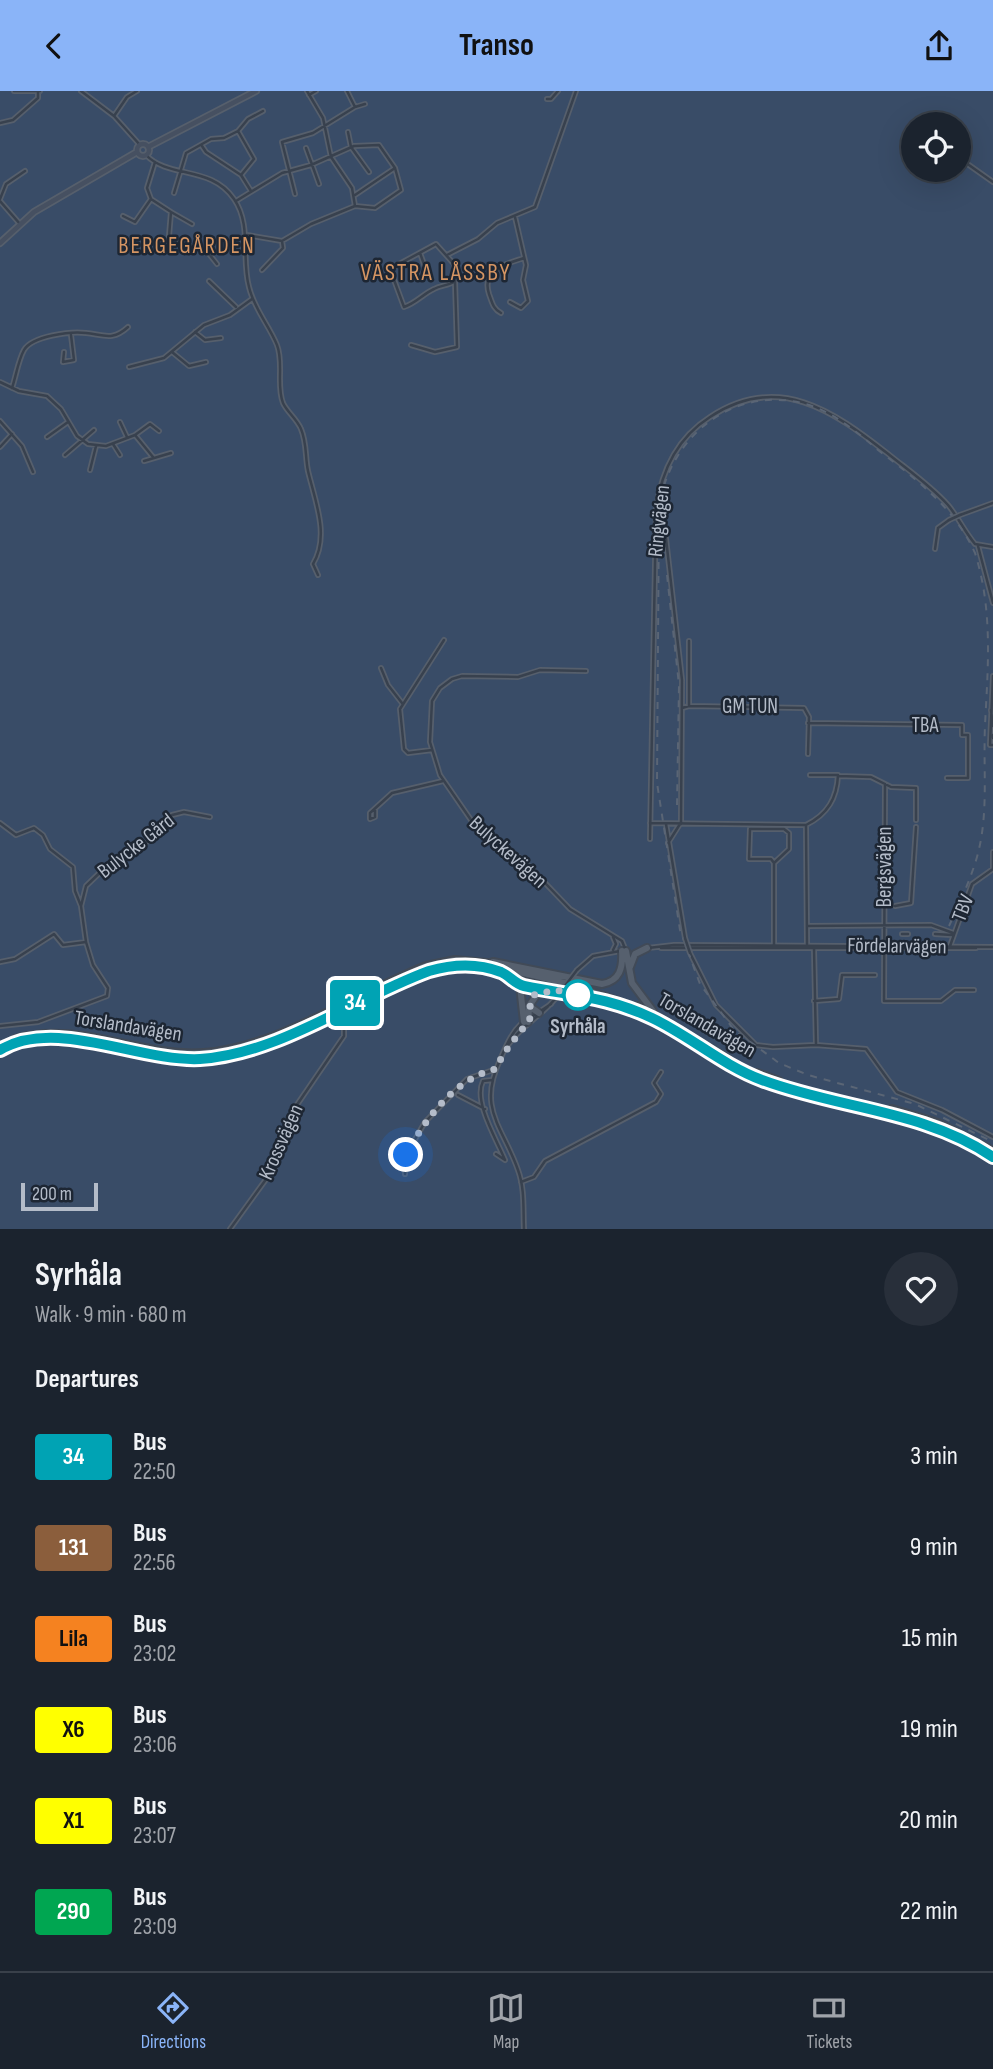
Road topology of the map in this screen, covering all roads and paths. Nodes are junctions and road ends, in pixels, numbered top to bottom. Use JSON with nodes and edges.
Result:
{"nodes":[{"id":1,"x":14,"y":91,"type":"edge"},
{"id":2,"x":39,"y":91,"type":"edge"},
{"id":3,"x":81,"y":91,"type":"edge"},
{"id":4,"x":137,"y":91,"type":"edge"},
{"id":5,"x":256,"y":91,"type":"edge"},
{"id":6,"x":316,"y":91,"type":"edge"},
{"id":7,"x":347,"y":91,"type":"edge"},
{"id":8,"x":558,"y":91,"type":"edge"},
{"id":9,"x":576,"y":91,"type":"edge"},
{"id":10,"x":308,"y":93,"type":"edge"},
{"id":11,"x":547,"y":99,"type":"dead end"},
{"id":12,"x":365,"y":104,"type":"dead end"},
{"id":13,"x":355,"y":107,"type":"junction"},
{"id":14,"x":263,"y":111,"type":"dead end"},
{"id":15,"x":114,"y":116,"type":"junction"},
{"id":16,"x":0,"y":123,"type":"edge"},
{"id":17,"x":324,"y":125,"type":"junction"},
{"id":18,"x":238,"y":131,"type":"junction"},
{"id":19,"x":348,"y":132,"type":"dead end"},
{"id":20,"x":140,"y":145,"type":"junction"},
{"id":21,"x":201,"y":145,"type":"junction"},
{"id":22,"x":148,"y":147,"type":"junction"},
{"id":23,"x":351,"y":147,"type":"junction"},
{"id":24,"x":306,"y":148,"type":"dead end"},
{"id":25,"x":138,"y":152,"type":"junction"},
{"id":26,"x":146,"y":155,"type":"junction"},
{"id":27,"x":331,"y":157,"type":"junction"},
{"id":28,"x":155,"y":162,"type":"junction"},
{"id":29,"x":311,"y":165,"type":"junction"},
{"id":30,"x":971,"y":166,"type":"edge"},
{"id":31,"x":395,"y":168,"type":"junction"},
{"id":32,"x":180,"y":169,"type":"junction"},
{"id":33,"x":25,"y":171,"type":"dead end"},
{"id":34,"x":288,"y":171,"type":"junction"},
{"id":35,"x":369,"y":172,"type":"dead end"},
{"id":36,"x":241,"y":175,"type":"junction"},
{"id":37,"x":993,"y":182,"type":"edge"},
{"id":38,"x":319,"y":184,"type":"dead end"},
{"id":39,"x":251,"y":191,"type":"junction"},
{"id":40,"x":174,"y":193,"type":"dead end"},
{"id":41,"x":295,"y":194,"type":"dead end"},
{"id":42,"x":355,"y":195,"type":"junction"},
{"id":43,"x":151,"y":199,"type":"junction"},
{"id":44,"x":0,"y":200,"type":"edge"},
{"id":45,"x":236,"y":201,"type":"junction"},
{"id":46,"x":355,"y":207,"type":"junction"},
{"id":47,"x":171,"y":212,"type":"junction"},
{"id":48,"x":123,"y":216,"type":"dead end"},
{"id":49,"x":515,"y":217,"type":"junction"},
{"id":50,"x":20,"y":224,"type":"junction"},
{"id":51,"x":192,"y":224,"type":"dead end"},
{"id":52,"x":245,"y":235,"type":"junction"},
{"id":53,"x":282,"y":241,"type":"junction"},
{"id":54,"x":0,"y":243,"type":"edge"},
{"id":55,"x":419,"y":253,"type":"junction"},
{"id":56,"x":447,"y":255,"type":"junction"},
{"id":57,"x":524,"y":258,"type":"junction"},
{"id":58,"x":216,"y":264,"type":"dead end"},
{"id":59,"x":262,"y":270,"type":"dead end"},
{"id":60,"x":426,"y":270,"type":"dead end"},
{"id":61,"x":209,"y":281,"type":"dead end"},
{"id":62,"x":455,"y":281,"type":"junction"},
{"id":63,"x":252,"y":298,"type":"junction"},
{"id":64,"x":510,"y":302,"type":"dead end"},
{"id":65,"x":237,"y":309,"type":"junction"},
{"id":66,"x":501,"y":313,"type":"dead end"},
{"id":67,"x":128,"y":327,"type":"dead end"},
{"id":68,"x":195,"y":332,"type":"junction"},
{"id":69,"x":71,"y":335,"type":"junction"},
{"id":70,"x":221,"y":338,"type":"dead end"},
{"id":71,"x":411,"y":345,"type":"dead end"},
{"id":72,"x":64,"y":352,"type":"dead end"},
{"id":73,"x":172,"y":352,"type":"junction"},
{"id":74,"x":206,"y":362,"type":"dead end"},
{"id":75,"x":129,"y":367,"type":"dead end"},
{"id":76,"x":0,"y":382,"type":"edge"},
{"id":77,"x":12,"y":388,"type":"junction"},
{"id":78,"x":0,"y":421,"type":"edge"},
{"id":79,"x":68,"y":422,"type":"junction"},
{"id":80,"x":120,"y":422,"type":"dead end"},
{"id":81,"x":94,"y":430,"type":"dead end"},
{"id":82,"x":159,"y":431,"type":"dead end"},
{"id":83,"x":13,"y":433,"type":"junction"},
{"id":84,"x":135,"y":435,"type":"junction"},
{"id":85,"x":47,"y":437,"type":"dead end"},
{"id":86,"x":127,"y":437,"type":"junction"},
{"id":87,"x":83,"y":441,"type":"junction"},
{"id":88,"x":113,"y":444,"type":"junction"},
{"id":89,"x":96,"y":446,"type":"junction"},
{"id":90,"x":0,"y":447,"type":"edge"},
{"id":91,"x":171,"y":453,"type":"dead end"},
{"id":92,"x":65,"y":454,"type":"dead end"},
{"id":93,"x":120,"y":455,"type":"dead end"},
{"id":94,"x":153,"y":457,"type":"junction"},
{"id":95,"x":145,"y":461,"type":"dead end"},
{"id":96,"x":90,"y":470,"type":"dead end"},
{"id":97,"x":33,"y":472,"type":"dead end"},
{"id":98,"x":993,"y":503,"type":"edge"},
{"id":99,"x":664,"y":521,"type":"dead end"},
{"id":100,"x":978,"y":546,"type":"junction"},
{"id":101,"x":993,"y":547,"type":"edge"},
{"id":102,"x":935,"y":549,"type":"dead end"},
{"id":103,"x":318,"y":575,"type":"dead end"},
{"id":104,"x":993,"y":603,"type":"edge"},
{"id":105,"x":444,"y":640,"type":"dead end"},
{"id":106,"x":689,"y":641,"type":"dead end"},
{"id":107,"x":381,"y":668,"type":"dead end"},
{"id":108,"x":586,"y":671,"type":"dead end"},
{"id":109,"x":993,"y":676,"type":"edge"},
{"id":110,"x":402,"y":703,"type":"junction"},
{"id":111,"x":689,"y":706,"type":"junction"},
{"id":112,"x":990,"y":707,"type":"junction"},
{"id":113,"x":682,"y":708,"type":"junction"},
{"id":114,"x":808,"y":723,"type":"junction"},
{"id":115,"x":993,"y":726,"type":"edge"},
{"id":116,"x":991,"y":737,"type":"edge"},
{"id":117,"x":993,"y":745,"type":"edge"},
{"id":118,"x":432,"y":750,"type":"junction"},
{"id":119,"x":808,"y":754,"type":"dead end"},
{"id":120,"x":810,"y":775,"type":"dead end"},
{"id":121,"x":838,"y":776,"type":"junction"},
{"id":122,"x":947,"y":778,"type":"dead end"},
{"id":123,"x":443,"y":781,"type":"junction"},
{"id":124,"x":885,"y":784,"type":"junction"},
{"id":125,"x":375,"y":810,"type":"dead end"},
{"id":126,"x":210,"y":817,"type":"dead end"},
{"id":127,"x":916,"y":820,"type":"dead end"},
{"id":128,"x":0,"y":823,"type":"edge"},
{"id":129,"x":650,"y":823,"type":"junction"},
{"id":130,"x":668,"y":824,"type":"junction"},
{"id":131,"x":680,"y":824,"type":"junction"},
{"id":132,"x":806,"y":825,"type":"junction"},
{"id":133,"x":916,"y":827,"type":"dead end"},
{"id":134,"x":650,"y":839,"type":"dead end"},
{"id":135,"x":668,"y":843,"type":"junction"},
{"id":136,"x":993,"y":852,"type":"edge"},
{"id":137,"x":774,"y":863,"type":"junction"},
{"id":138,"x":993,"y":869,"type":"edge"},
{"id":139,"x":964,"y":896,"type":"dead end"},
{"id":140,"x":81,"y":906,"type":"junction"},
{"id":141,"x":895,"y":906,"type":"dead end"},
{"id":142,"x":961,"y":914,"type":"junction"},
{"id":143,"x":884,"y":925,"type":"junction"},
{"id":144,"x":807,"y":926,"type":"junction"},
{"id":145,"x":902,"y":934,"type":"dead end"},
{"id":146,"x":908,"y":934,"type":"dead end"},
{"id":147,"x":953,"y":934,"type":"junction"},
{"id":148,"x":935,"y":935,"type":"dead end"},
{"id":149,"x":614,"y":937,"type":"junction"},
{"id":150,"x":86,"y":942,"type":"junction"},
{"id":151,"x":750,"y":945,"type":"junction"},
{"id":152,"x":807,"y":945,"type":"junction"},
{"id":153,"x":774,"y":947,"type":"junction"},
{"id":154,"x":993,"y":947,"type":"edge"},
{"id":155,"x":647,"y":948,"type":"junction"},
{"id":156,"x":740,"y":948,"type":"junction"},
{"id":157,"x":813,"y":948,"type":"junction"},
{"id":158,"x":883,"y":948,"type":"junction"},
{"id":159,"x":950,"y":948,"type":"junction"},
{"id":160,"x":761,"y":949,"type":"junction"},
{"id":161,"x":624,"y":951,"type":"junction"},
{"id":162,"x":610,"y":952,"type":"junction"},
{"id":163,"x":751,"y":952,"type":"dead end"},
{"id":164,"x":475,"y":960,"type":"junction"},
{"id":165,"x":0,"y":962,"type":"edge"},
{"id":166,"x":481,"y":966,"type":"junction"},
{"id":167,"x":629,"y":972,"type":"junction"},
{"id":168,"x":875,"y":975,"type":"dead end"},
{"id":169,"x":974,"y":990,"type":"dead end"},
{"id":170,"x":814,"y":1001,"type":"junction"},
{"id":171,"x":551,"y":1004,"type":"junction"},
{"id":172,"x":337,"y":1011,"type":"junction"},
{"id":173,"x":539,"y":1013,"type":"joint"},
{"id":174,"x":326,"y":1017,"type":"junction"},
{"id":175,"x":528,"y":1017,"type":"junction"},
{"id":176,"x":651,"y":1017,"type":"junction"},
{"id":177,"x":336,"y":1020,"type":"junction"},
{"id":178,"x":668,"y":1023,"type":"junction"},
{"id":179,"x":0,"y":1026,"type":"edge"},
{"id":180,"x":816,"y":1045,"type":"junction"},
{"id":181,"x":0,"y":1049,"type":"edge"},
{"id":182,"x":496,"y":1069,"type":"junction"},
{"id":183,"x":661,"y":1072,"type":"dead end"},
{"id":184,"x":492,"y":1080,"type":"junction"},
{"id":185,"x":458,"y":1095,"type":"dead end"},
{"id":186,"x":485,"y":1109,"type":"junction"},
{"id":187,"x":993,"y":1137,"type":"edge"},
{"id":188,"x":993,"y":1151,"type":"edge"},
{"id":189,"x":496,"y":1154,"type":"dead end"},
{"id":190,"x":993,"y":1157,"type":"edge"},
{"id":191,"x":405,"y":1174,"type":"dead end"},
{"id":192,"x":521,"y":1182,"type":"junction"},
{"id":193,"x":230,"y":1229,"type":"edge"},
{"id":194,"x":524,"y":1229,"type":"edge"}],
"edges":[{"from":1,"to":2,"type":"street"},
{"from":2,"to":16,"type":"street"},
{"from":3,"to":15,"type":"street"},
{"from":4,"to":15,"type":"street"},
{"from":5,"to":22,"type":"street"},
{"from":6,"to":10,"type":"street"},
{"from":7,"to":13,"type":"street"},
{"from":8,"to":11,"type":"street"},
{"from":9,"to":49,"type":"street"},
{"from":10,"to":17,"type":"street"},
{"from":12,"to":13,"type":"street"},
{"from":13,"to":17,"type":"street"},
{"from":14,"to":18,"type":"street"},
{"from":15,"to":20,"type":"street"},
{"from":17,"to":27,"type":"street"},
{"from":17,"to":34,"type":"street"},
{"from":18,"to":21,"type":"street"},
{"from":18,"to":36,"type":"street"},
{"from":19,"to":23,"type":"street"},
{"from":20,"to":22,"type":"street"},
{"from":20,"to":25,"type":"street"},
{"from":21,"to":32,"type":"street"},
{"from":21,"to":36,"type":"street"},
{"from":22,"to":26,"type":"street"},
{"from":23,"to":27,"type":"street"},
{"from":23,"to":31,"type":"street"},
{"from":23,"to":35,"type":"street"},
{"from":24,"to":29,"type":"street"},
{"from":25,"to":26,"type":"street"},
{"from":25,"to":50,"type":"street"},
{"from":26,"to":28,"type":"street"},
{"from":27,"to":29,"type":"street"},
{"from":27,"to":42,"type":"street"},
{"from":28,"to":32,"type":"street"},
{"from":28,"to":43,"type":"street"},
{"from":29,"to":34,"type":"street"},
{"from":29,"to":38,"type":"street"},
{"from":30,"to":37,"type":"street"},
{"from":31,"to":42,"type":"street"},
{"from":31,"to":46,"type":"street"},
{"from":32,"to":40,"type":"street"},
{"from":32,"to":45,"type":"street"},
{"from":33,"to":44,"type":"street"},
{"from":34,"to":39,"type":"street"},
{"from":34,"to":41,"type":"street"},
{"from":36,"to":39,"type":"street"},
{"from":39,"to":45,"type":"street"},
{"from":42,"to":46,"type":"street"},
{"from":43,"to":47,"type":"street"},
{"from":43,"to":48,"type":"street"},
{"from":44,"to":50,"type":"street"},
{"from":45,"to":52,"type":"street"},
{"from":46,"to":53,"type":"street"},
{"from":47,"to":51,"type":"street"},
{"from":47,"to":58,"type":"street"},
{"from":49,"to":56,"type":"street"},
{"from":49,"to":57,"type":"street"},
{"from":50,"to":54,"type":"street"},
{"from":52,"to":53,"type":"street"},
{"from":52,"to":63,"type":"street"},
{"from":53,"to":59,"type":"street"},
{"from":55,"to":56,"type":"street"},
{"from":55,"to":60,"type":"street"},
{"from":55,"to":62,"type":"street"},
{"from":56,"to":62,"type":"street"},
{"from":57,"to":64,"type":"street"},
{"from":57,"to":66,"type":"street"},
{"from":61,"to":65,"type":"street"},
{"from":62,"to":71,"type":"street"},
{"from":63,"to":65,"type":"street"},
{"from":63,"to":103,"type":"street"},
{"from":65,"to":68,"type":"street"},
{"from":67,"to":69,"type":"street"},
{"from":68,"to":70,"type":"street"},
{"from":68,"to":73,"type":"street"},
{"from":69,"to":72,"type":"street"},
{"from":69,"to":77,"type":"street"},
{"from":73,"to":74,"type":"street"},
{"from":73,"to":75,"type":"street"},
{"from":76,"to":77,"type":"street"},
{"from":77,"to":79,"type":"street"},
{"from":78,"to":83,"type":"street"},
{"from":79,"to":85,"type":"street"},
{"from":79,"to":87,"type":"street"},
{"from":80,"to":86,"type":"street"},
{"from":81,"to":87,"type":"street"},
{"from":82,"to":84,"type":"street"},
{"from":83,"to":90,"type":"street"},
{"from":83,"to":97,"type":"street"},
{"from":84,"to":86,"type":"street"},
{"from":84,"to":94,"type":"street"},
{"from":86,"to":88,"type":"street"},
{"from":87,"to":89,"type":"street"},
{"from":87,"to":92,"type":"street"},
{"from":88,"to":89,"type":"street"},
{"from":88,"to":93,"type":"street"},
{"from":89,"to":96,"type":"street"},
{"from":91,"to":94,"type":"street"},
{"from":94,"to":95,"type":"street"},
{"from":98,"to":102,"type":"street","bridge":true},
{"from":99,"to":113,"type":"street"},
{"from":100,"to":101,"type":"street"},
{"from":100,"to":104,"type":"street"},
{"from":100,"to":129,"type":"street","name":"Ringvägen"},
{"from":105,"to":110,"type":"street"},
{"from":106,"to":111,"type":"street"},
{"from":107,"to":110,"type":"street"},
{"from":108,"to":118,"type":"street","name":"Bulyckevägen"},
{"from":109,"to":112,"type":"street"},
{"from":110,"to":118,"type":"street"},
{"from":111,"to":113,"type":"street"},
{"from":111,"to":114,"type":"street","name":"GM TUN"},
{"from":112,"to":115,"type":"street"},
{"from":112,"to":116,"type":"street"},
{"from":113,"to":131,"type":"street"},
{"from":114,"to":119,"type":"street","name":"GM TUN"},
{"from":114,"to":122,"type":"street","name":"TBA"},
{"from":116,"to":117,"type":"street"},
{"from":118,"to":123,"type":"street","name":"Bulyckevägen"},
{"from":120,"to":121,"type":"street"},
{"from":121,"to":124,"type":"street"},
{"from":121,"to":132,"type":"street"},
{"from":123,"to":125,"type":"street"},
{"from":123,"to":149,"type":"street","name":"Bulyckevägen"},
{"from":124,"to":127,"type":"street"},
{"from":124,"to":143,"type":"street","name":"Bergsvägen"},
{"from":126,"to":140,"type":"street","name":"Bulycke Gård"},
{"from":128,"to":140,"type":"street","name":"Bulycke Gård"},
{"from":129,"to":130,"type":"street"},
{"from":129,"to":134,"type":"street","name":"Ringvägen"},
{"from":130,"to":131,"type":"street"},
{"from":130,"to":135,"type":"street"},
{"from":131,"to":132,"type":"street"},
{"from":131,"to":135,"type":"street"},
{"from":132,"to":144,"type":"street"},
{"from":133,"to":141,"type":"street"},
{"from":135,"to":180,"type":"street","bridge":true},
{"from":136,"to":138,"type":"street","name":"TBV"},
{"from":137,"to":137,"type":"street"},
{"from":137,"to":153,"type":"street"},
{"from":138,"to":142,"type":"street","name":"TBV"},
{"from":139,"to":142,"type":"street"},
{"from":140,"to":150,"type":"street","name":"Bulycke Gård"},
{"from":142,"to":147,"type":"street","name":"TBV"},
{"from":143,"to":144,"type":"street"},
{"from":143,"to":147,"type":"street"},
{"from":143,"to":158,"type":"street","name":"Bergsvägen"},
{"from":144,"to":152,"type":"street"},
{"from":145,"to":146,"type":"street"},
{"from":147,"to":148,"type":"street"},
{"from":147,"to":159,"type":"street","name":"TBV"},
{"from":149,"to":161,"type":"street"},
{"from":149,"to":162,"type":"street"},
{"from":150,"to":165,"type":"street"},
{"from":150,"to":179,"type":"street","name":"Bulycke Gård"},
{"from":151,"to":153,"type":"street"},
{"from":151,"to":155,"type":"street"},
{"from":151,"to":160,"type":"street"},
{"from":152,"to":153,"type":"street"},
{"from":152,"to":157,"type":"street"},
{"from":153,"to":157,"type":"street"},
{"from":153,"to":160,"type":"street"},
{"from":153,"to":160,"type":"street"},
{"from":154,"to":159,"type":"street","name":"Fördelarvägen"},
{"from":155,"to":156,"type":"street"},
{"from":155,"to":161,"type":"street"},
{"from":155,"to":167,"type":"main road"},
{"from":156,"to":160,"type":"street"},
{"from":156,"to":163,"type":"street"},
{"from":157,"to":158,"type":"street","name":"Fördelarvägen"},
{"from":157,"to":170,"type":"street"},
{"from":158,"to":159,"type":"street","name":"Fördelarvägen"},
{"from":158,"to":169,"type":"street","name":"Bergsvägen"},
{"from":161,"to":162,"type":"street"},
{"from":161,"to":164,"type":"main road"},
{"from":161,"to":167,"type":"main road"},
{"from":162,"to":171,"type":"street","bridge":true},
{"from":164,"to":178,"type":"main road","name":"Torslandavägen"},
{"from":164,"to":181,"type":"main road","name":"Torslandavägen"},
{"from":166,"to":172,"type":"main road","name":"Torslandavägen"},
{"from":166,"to":175,"type":"main road"},
{"from":166,"to":176,"type":"main road","name":"Torslandavägen"},
{"from":167,"to":178,"type":"main road"},
{"from":168,"to":170,"type":"street"},
{"from":170,"to":180,"type":"street"},
{"from":171,"to":173,"type":"street"},
{"from":171,"to":175,"type":"street"},
{"from":172,"to":174,"type":"main road","name":"Torslandavägen"},
{"from":172,"to":177,"type":"street","name":"Krossvägen"},
{"from":173,"to":175,"type":"main road"},
{"from":174,"to":177,"type":"street"},
{"from":174,"to":181,"type":"main road","name":"Torslandavägen"},
{"from":175,"to":176,"type":"main road"},
{"from":175,"to":182,"type":"street"},
{"from":176,"to":190,"type":"main road","name":"Torslandavägen"},
{"from":177,"to":193,"type":"street","name":"Krossvägen"},
{"from":178,"to":188,"type":"main road","name":"Torslandavägen"},
{"from":180,"to":187,"type":"street"},
{"from":182,"to":184,"type":"street"},
{"from":182,"to":191,"type":"street"},
{"from":183,"to":192,"type":"street"},
{"from":184,"to":186,"type":"street"},
{"from":184,"to":192,"type":"street"},
{"from":185,"to":186,"type":"street"},
{"from":186,"to":189,"type":"street"},
{"from":192,"to":194,"type":"street"}]}
